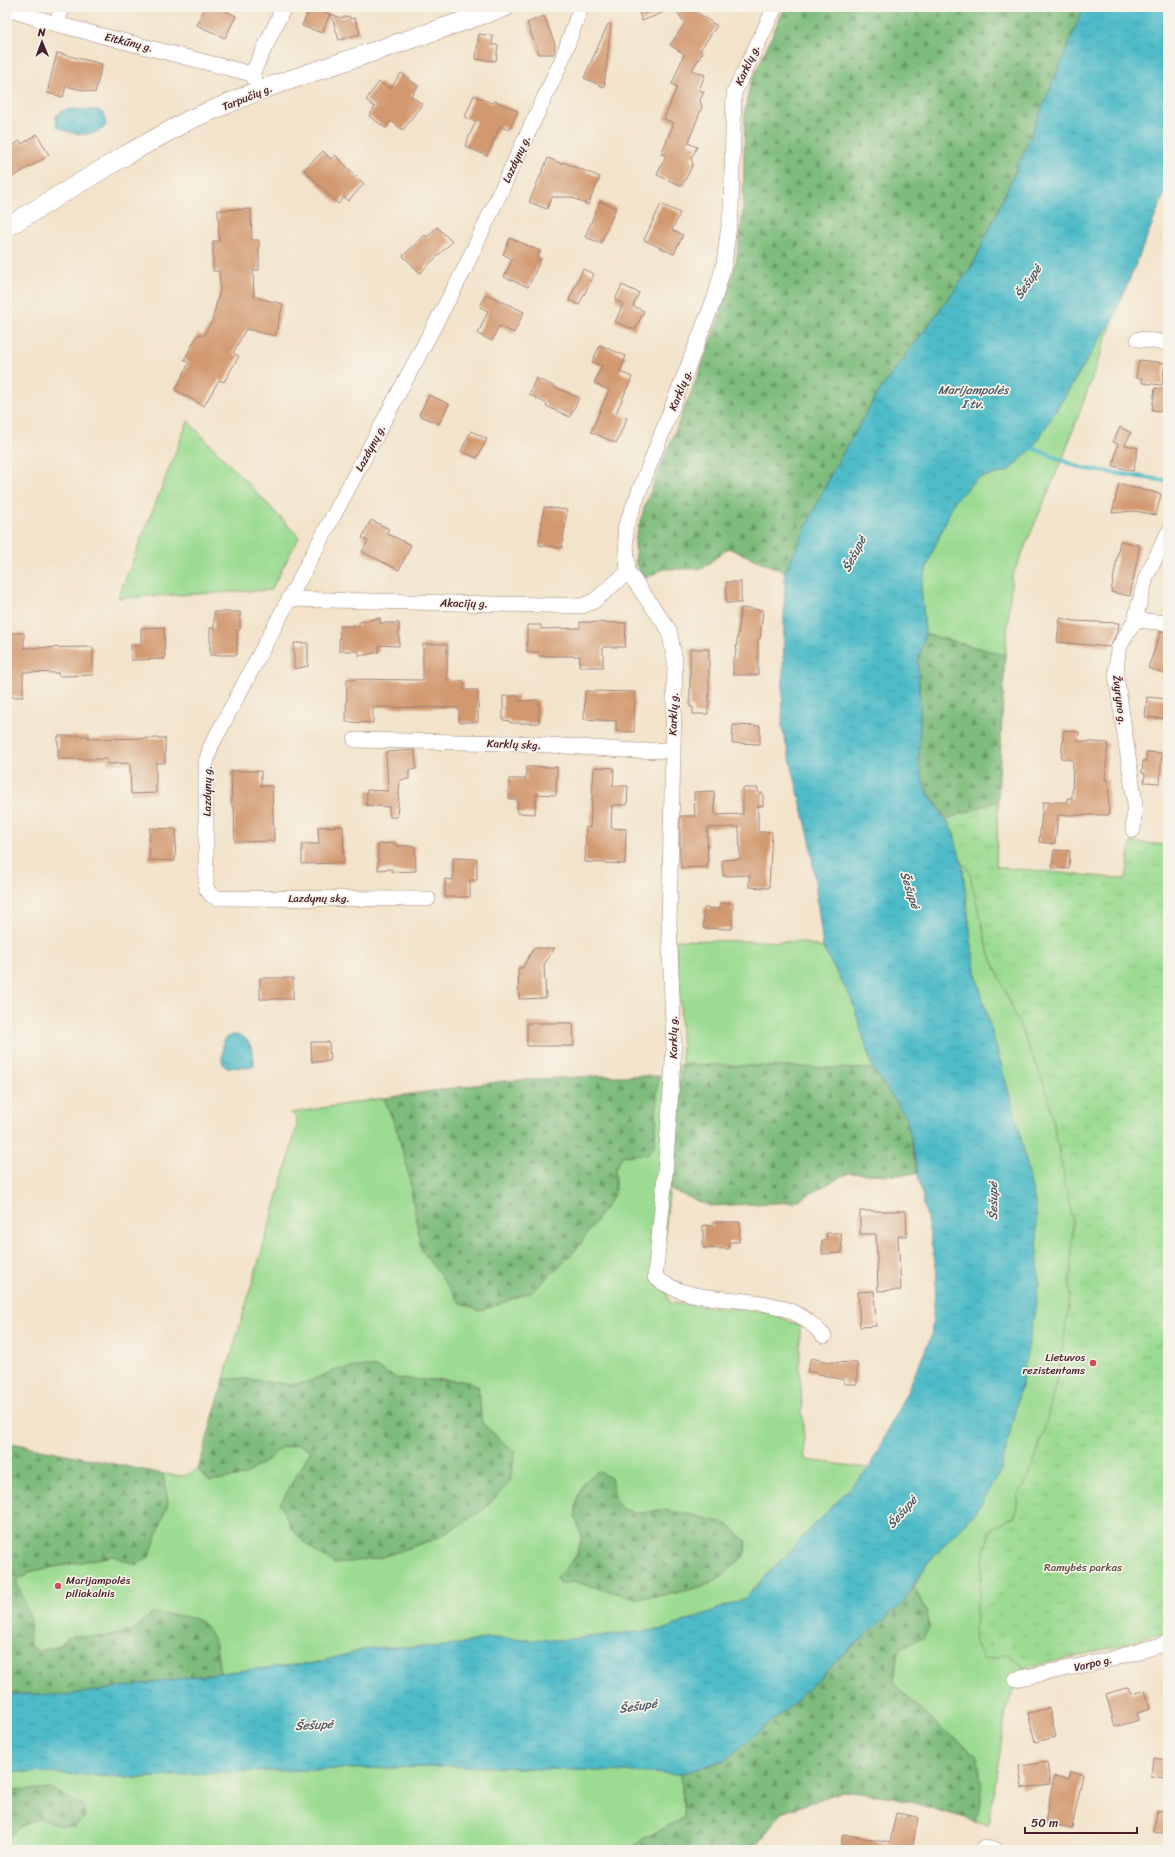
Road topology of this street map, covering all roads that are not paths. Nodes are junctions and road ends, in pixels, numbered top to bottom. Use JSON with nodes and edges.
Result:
{"nodes":[{"id":1,"x":63,"y":7,"type":"edge"},
{"id":2,"x":284,"y":7,"type":"edge"},
{"id":3,"x":505,"y":7,"type":"edge"},
{"id":4,"x":581,"y":7,"type":"edge"},
{"id":5,"x":775,"y":7,"type":"edge"},
{"id":6,"x":7,"y":9,"type":"edge"},
{"id":7,"x":56,"y":24,"type":"junction"},
{"id":8,"x":256,"y":82,"type":"junction"},
{"id":9,"x":7,"y":227,"type":"edge"},
{"id":10,"x":1138,"y":339,"type":"dead end"},
{"id":11,"x":1168,"y":343,"type":"edge"},
{"id":12,"x":1168,"y":533,"type":"edge"},
{"id":13,"x":628,"y":572,"type":"junction"},
{"id":14,"x":289,"y":599,"type":"junction"},
{"id":15,"x":1135,"y":620,"type":"junction"},
{"id":16,"x":1168,"y":623,"type":"edge"},
{"id":17,"x":355,"y":740,"type":"dead end"},
{"id":18,"x":672,"y":750,"type":"junction"},
{"id":19,"x":1133,"y":830,"type":"dead end"},
{"id":20,"x":211,"y":895,"type":"joint"},
{"id":21,"x":428,"y":899,"type":"dead end"},
{"id":22,"x":824,"y":1336,"type":"dead end"},
{"id":23,"x":1168,"y":1643,"type":"edge"},
{"id":24,"x":1016,"y":1679,"type":"dead end"}],
"edges":[{"from":1,"to":7,"type":"street"},
{"from":2,"to":8,"type":"street"},
{"from":3,"to":8,"type":"main road","name":"Tarpučių g."},
{"from":4,"to":14,"type":"street","name":"Lazdynų g."},
{"from":5,"to":13,"type":"street","name":"Karklų g."},
{"from":6,"to":7,"type":"street","name":"Eitkūnų g."},
{"from":7,"to":8,"type":"street","name":"Eitkūnų g."},
{"from":8,"to":9,"type":"main road","name":"Tarpučių g."},
{"from":10,"to":11,"type":"street"},
{"from":12,"to":15,"type":"street","name":"Žvyryno g."},
{"from":13,"to":14,"type":"street","name":"Akacijų g."},
{"from":13,"to":18,"type":"street","name":"Karklų g."},
{"from":14,"to":20,"type":"street","name":"Lazdynų g."},
{"from":15,"to":16,"type":"street"},
{"from":15,"to":19,"type":"street","name":"Žvyryno g."},
{"from":17,"to":18,"type":"street","name":"Karklų skg."},
{"from":18,"to":22,"type":"street","name":"Karklų g."},
{"from":20,"to":21,"type":"street","name":"Lazdynų skg."},
{"from":23,"to":24,"type":"street","name":"Varpo g."}]}
